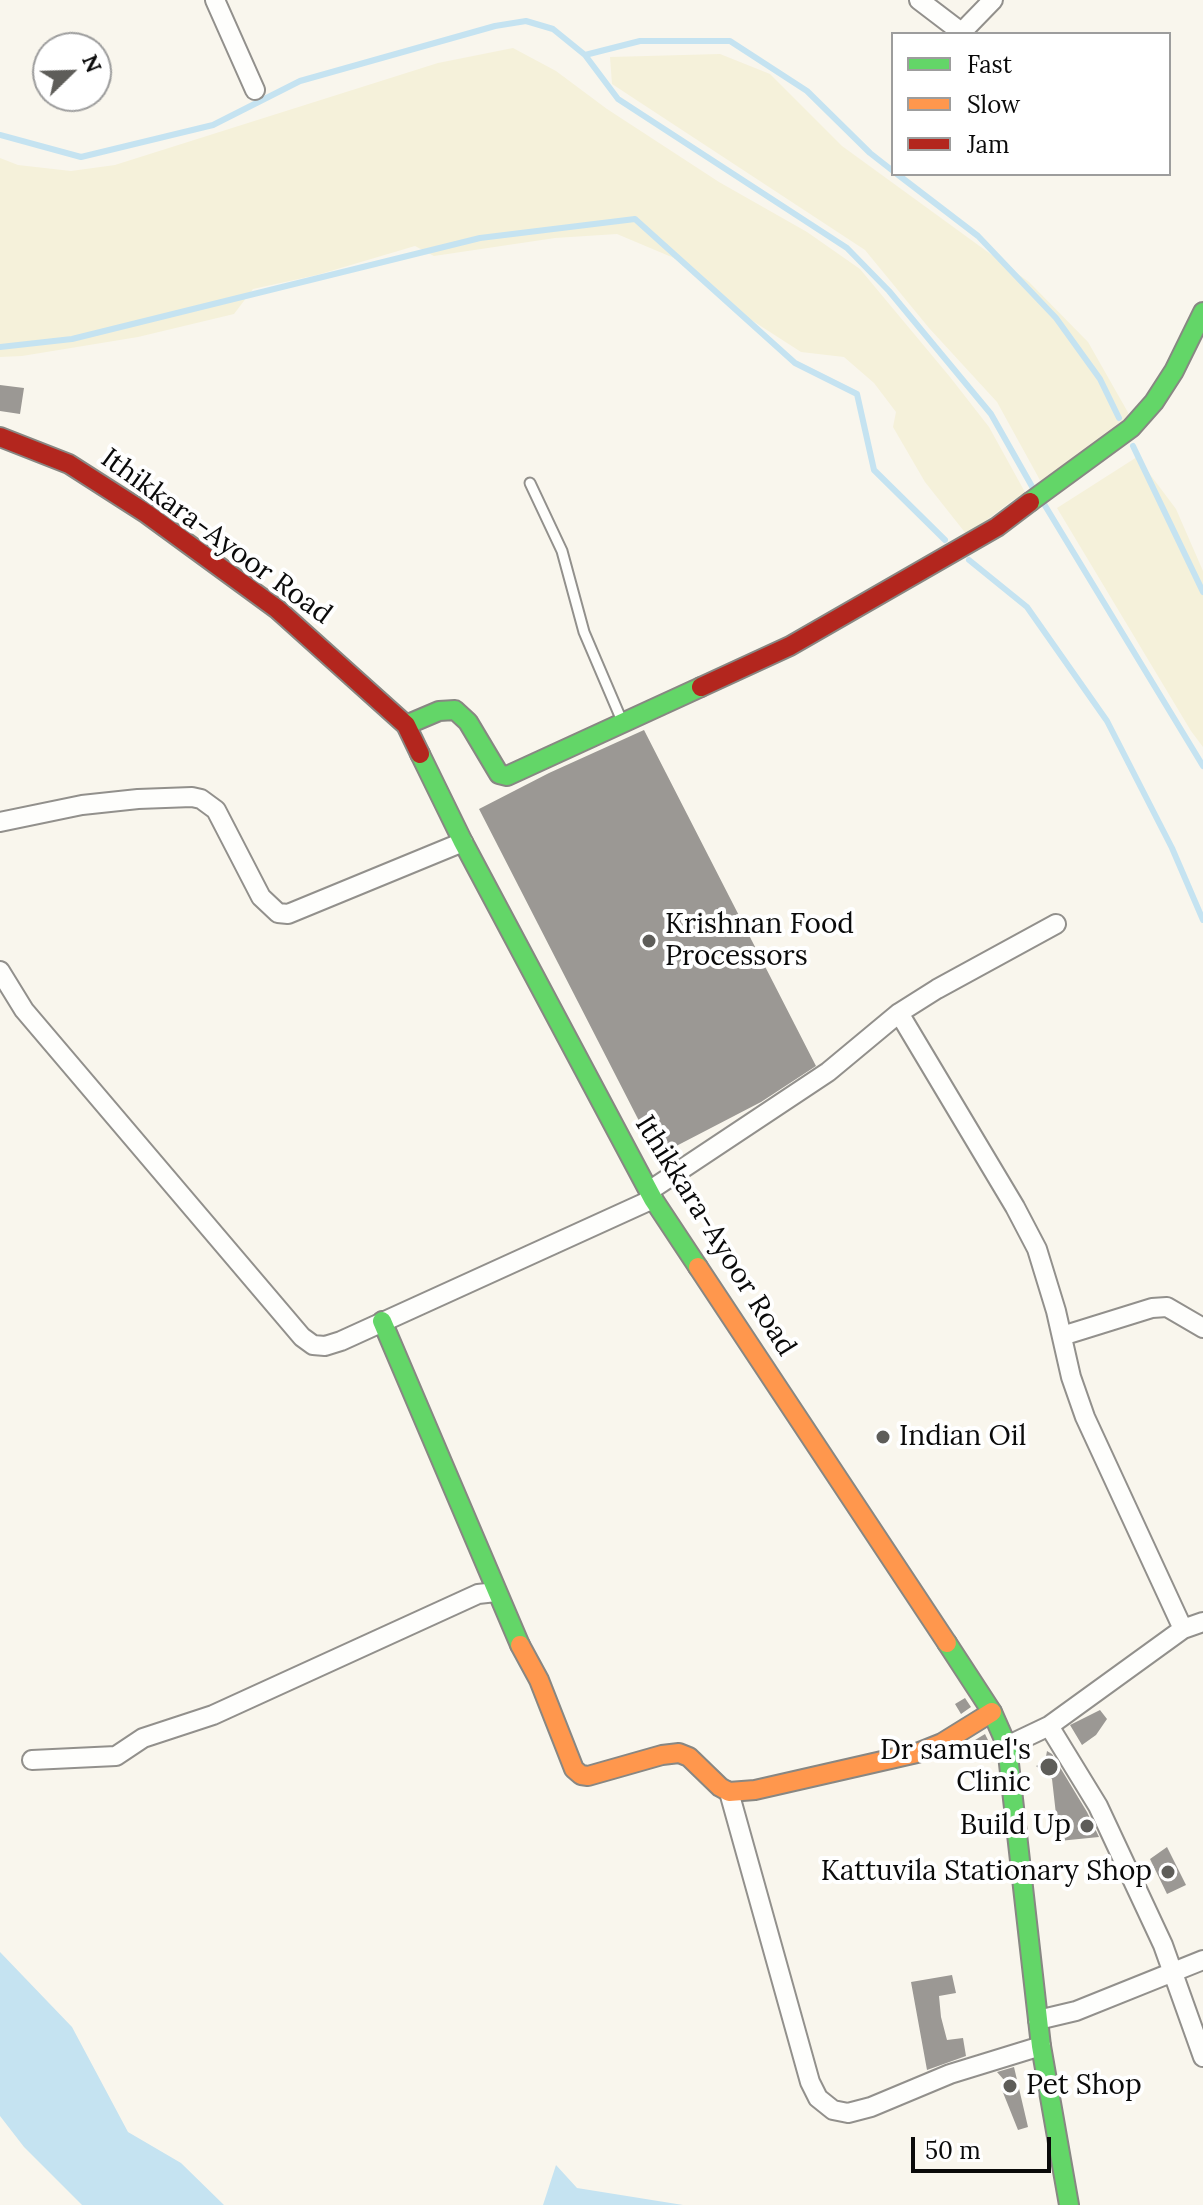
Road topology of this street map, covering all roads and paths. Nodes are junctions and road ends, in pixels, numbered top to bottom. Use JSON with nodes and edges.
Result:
{"nodes":[{"id":1,"x":215,"y":0,"type":"edge"},
{"id":2,"x":919,"y":0,"type":"edge"},
{"id":3,"x":993,"y":0,"type":"edge"},
{"id":4,"x":960,"y":32,"type":"edge"},
{"id":5,"x":962,"y":32,"type":"edge"},
{"id":6,"x":255,"y":90,"type":"dead end"},
{"id":7,"x":1203,"y":312,"type":"edge"},
{"id":8,"x":0,"y":437,"type":"edge"},
{"id":9,"x":530,"y":483,"type":"dead end"},
{"id":10,"x":623,"y":724,"type":"junction"},
{"id":11,"x":406,"y":725,"type":"junction"},
{"id":12,"x":0,"y":822,"type":"edge"},
{"id":13,"x":463,"y":842,"type":"junction"},
{"id":14,"x":1056,"y":924,"type":"dead end"},
{"id":15,"x":0,"y":971,"type":"edge"},
{"id":16,"x":899,"y":1013,"type":"junction"},
{"id":17,"x":651,"y":1195,"type":"junction"},
{"id":18,"x":382,"y":1321,"type":"junction"},
{"id":19,"x":1203,"y":1328,"type":"edge"},
{"id":20,"x":1062,"y":1336,"type":"junction"},
{"id":21,"x":496,"y":1592,"type":"junction"},
{"id":22,"x":1203,"y":1622,"type":"edge"},
{"id":23,"x":1183,"y":1629,"type":"junction"},
{"id":24,"x":992,"y":1712,"type":"junction"},
{"id":25,"x":1049,"y":1726,"type":"junction"},
{"id":26,"x":1007,"y":1746,"type":"junction"},
{"id":27,"x":32,"y":1760,"type":"dead end"},
{"id":28,"x":729,"y":1792,"type":"junction"},
{"id":29,"x":1203,"y":1960,"type":"edge"},
{"id":30,"x":1173,"y":1974,"type":"junction"},
{"id":31,"x":1038,"y":2020,"type":"junction"},
{"id":32,"x":1041,"y":2046,"type":"junction"},
{"id":33,"x":1203,"y":2057,"type":"edge"},
{"id":34,"x":1069,"y":2205,"type":"edge"}],
"edges":[{"from":1,"to":6,"type":"street"},
{"from":2,"to":4,"type":"street"},
{"from":3,"to":5,"type":"street"},
{"from":7,"to":10,"type":"main road"},
{"from":8,"to":11,"type":"main road","name":"Ithikkara-Ayoor Road"},
{"from":9,"to":10,"type":"lane"},
{"from":10,"to":11,"type":"main road"},
{"from":11,"to":13,"type":"main road","name":"Ithikkara-Ayoor Road"},
{"from":12,"to":13,"type":"street"},
{"from":13,"to":17,"type":"main road","name":"Ithikkara-Ayoor Road"},
{"from":14,"to":16,"type":"street"},
{"from":15,"to":18,"type":"street"},
{"from":16,"to":17,"type":"street"},
{"from":16,"to":20,"type":"street"},
{"from":17,"to":18,"type":"street"},
{"from":17,"to":24,"type":"main road","name":"Ithikkara-Ayoor Road"},
{"from":18,"to":21,"type":"main road"},
{"from":19,"to":20,"type":"street"},
{"from":20,"to":23,"type":"street"},
{"from":21,"to":27,"type":"street"},
{"from":21,"to":28,"type":"main road"},
{"from":22,"to":23,"type":"street"},
{"from":23,"to":25,"type":"street"},
{"from":24,"to":26,"type":"main road","name":"Ithikkara-Ayoor Road"},
{"from":24,"to":28,"type":"main road"},
{"from":25,"to":26,"type":"street"},
{"from":25,"to":30,"type":"street"},
{"from":26,"to":31,"type":"main road","name":"Ithikkara-Ayoor Road"},
{"from":28,"to":32,"type":"street"},
{"from":29,"to":30,"type":"street"},
{"from":30,"to":31,"type":"street"},
{"from":30,"to":33,"type":"street"},
{"from":31,"to":32,"type":"main road","name":"Ithikkara-Ayoor Road"},
{"from":32,"to":34,"type":"main road","name":"Ithikkara-Ayoor Road"}]}
